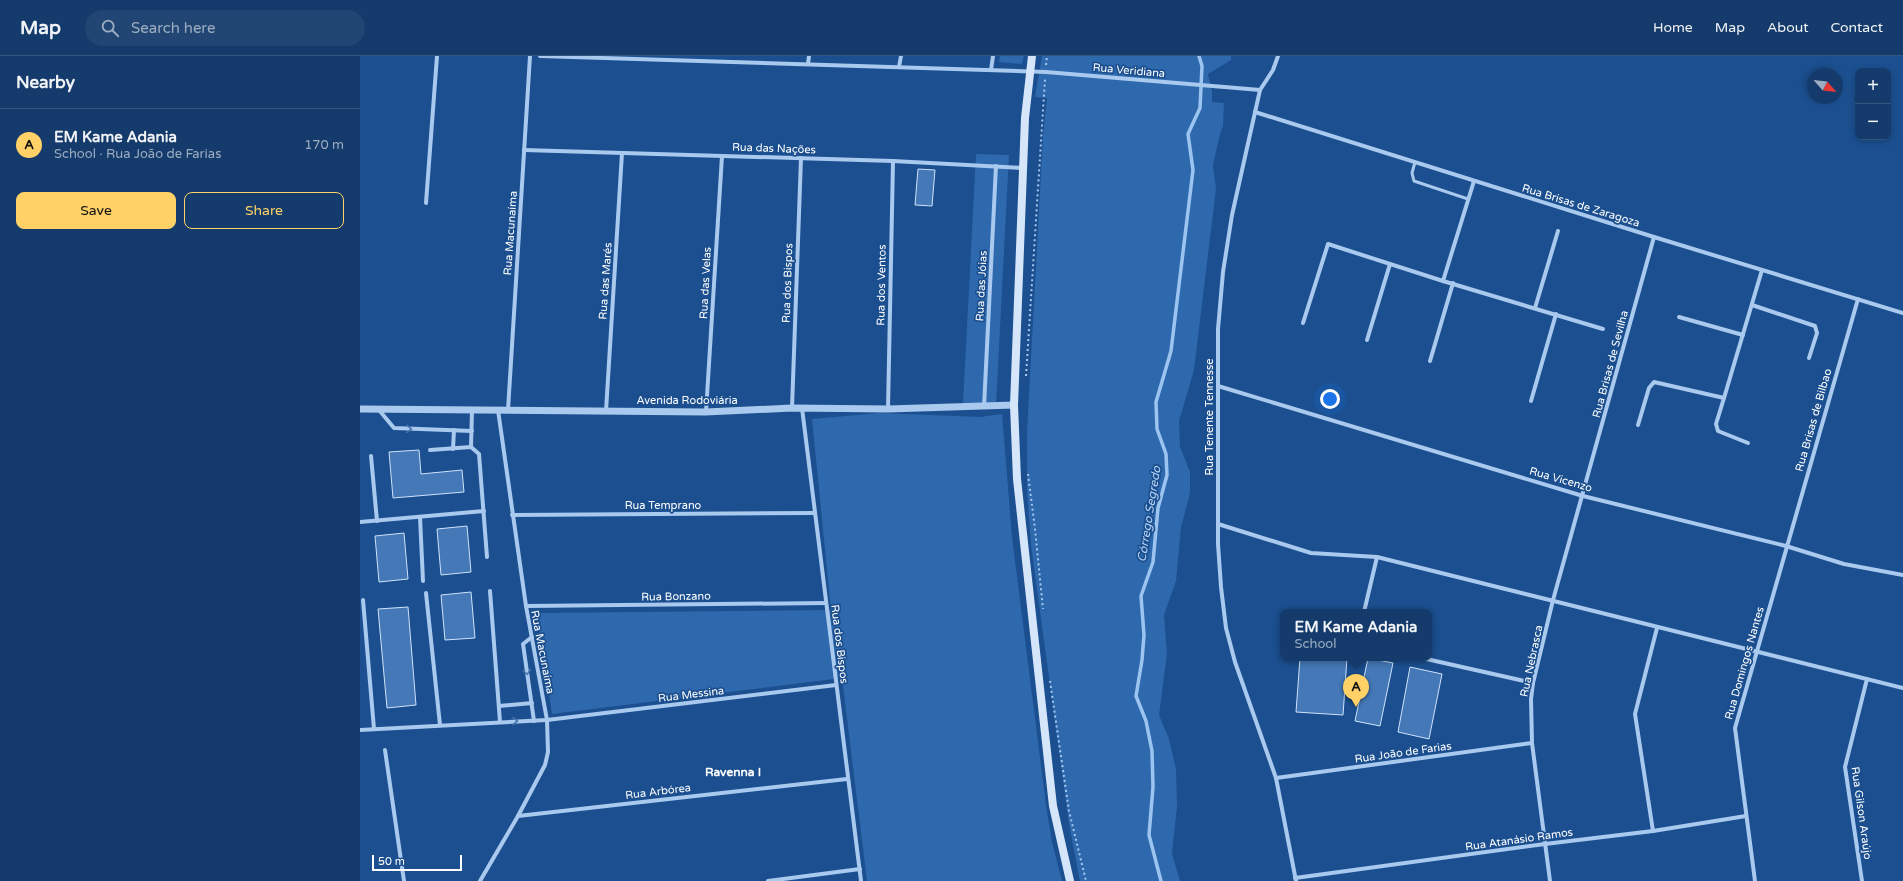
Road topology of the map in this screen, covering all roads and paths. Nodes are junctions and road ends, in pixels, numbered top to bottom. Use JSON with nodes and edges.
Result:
{"nodes":[{"id":1,"x":438,"y":56,"type":"edge"},
{"id":2,"x":530,"y":56,"type":"edge"},
{"id":3,"x":540,"y":56,"type":"edge"},
{"id":4,"x":809,"y":56,"type":"edge"},
{"id":5,"x":901,"y":56,"type":"edge"},
{"id":6,"x":993,"y":56,"type":"edge"},
{"id":7,"x":1032,"y":56,"type":"edge"},
{"id":8,"x":1047,"y":56,"type":"edge"},
{"id":9,"x":1278,"y":56,"type":"edge"},
{"id":10,"x":621,"y":57,"type":"edge"},
{"id":11,"x":712,"y":58,"type":"edge"},
{"id":12,"x":808,"y":64,"type":"junction"},
{"id":13,"x":899,"y":67,"type":"junction"},
{"id":14,"x":991,"y":70,"type":"junction"},
{"id":15,"x":1030,"y":72,"type":"junction"},
{"id":16,"x":1046,"y":72,"type":"junction"},
{"id":17,"x":1260,"y":90,"type":"junction"},
{"id":18,"x":1255,"y":112,"type":"junction"},
{"id":19,"x":524,"y":150,"type":"junction"},
{"id":20,"x":622,"y":153,"type":"junction"},
{"id":21,"x":722,"y":156,"type":"junction"},
{"id":22,"x":801,"y":158,"type":"junction"},
{"id":23,"x":893,"y":161,"type":"junction"},
{"id":24,"x":1415,"y":162,"type":"junction"},
{"id":25,"x":996,"y":166,"type":"junction"},
{"id":26,"x":1024,"y":168,"type":"junction"},
{"id":27,"x":1474,"y":181,"type":"junction"},
{"id":28,"x":1468,"y":200,"type":"junction"},
{"id":29,"x":426,"y":203,"type":"dead end"},
{"id":30,"x":1558,"y":231,"type":"dead end"},
{"id":31,"x":1654,"y":237,"type":"junction"},
{"id":32,"x":1390,"y":264,"type":"junction"},
{"id":33,"x":1762,"y":270,"type":"junction"},
{"id":34,"x":1443,"y":281,"type":"junction"},
{"id":35,"x":1453,"y":283,"type":"junction"},
{"id":36,"x":1858,"y":299,"type":"junction"},
{"id":37,"x":1752,"y":305,"type":"junction"},
{"id":38,"x":1535,"y":308,"type":"junction"},
{"id":39,"x":1903,"y":312,"type":"edge"},
{"id":40,"x":1556,"y":314,"type":"junction"},
{"id":41,"x":1679,"y":317,"type":"dead end"},
{"id":42,"x":1303,"y":323,"type":"dead end"},
{"id":43,"x":1603,"y":329,"type":"dead end"},
{"id":44,"x":1743,"y":335,"type":"junction"},
{"id":45,"x":1367,"y":340,"type":"dead end"},
{"id":46,"x":1810,"y":358,"type":"dead end"},
{"id":47,"x":1430,"y":361,"type":"dead end"},
{"id":48,"x":1026,"y":378,"type":"dead end"},
{"id":49,"x":1218,"y":386,"type":"junction"},
{"id":50,"x":1724,"y":398,"type":"junction"},
{"id":51,"x":1531,"y":401,"type":"dead end"},
{"id":52,"x":1014,"y":405,"type":"junction"},
{"id":53,"x":984,"y":407,"type":"junction"},
{"id":54,"x":792,"y":408,"type":"junction"},
{"id":55,"x":802,"y":408,"type":"junction"},
{"id":56,"x":360,"y":409,"type":"edge"},
{"id":57,"x":379,"y":409,"type":"junction"},
{"id":58,"x":472,"y":410,"type":"junction"},
{"id":59,"x":498,"y":410,"type":"junction"},
{"id":60,"x":508,"y":410,"type":"junction"},
{"id":61,"x":888,"y":410,"type":"junction"},
{"id":62,"x":606,"y":411,"type":"junction"},
{"id":63,"x":706,"y":412,"type":"junction"},
{"id":64,"x":1638,"y":425,"type":"dead end"},
{"id":65,"x":454,"y":430,"type":"junction"},
{"id":66,"x":472,"y":431,"type":"junction"},
{"id":67,"x":1748,"y":443,"type":"dead end"},
{"id":68,"x":471,"y":447,"type":"junction"},
{"id":69,"x":453,"y":448,"type":"junction"},
{"id":70,"x":430,"y":450,"type":"dead end"},
{"id":71,"x":371,"y":456,"type":"dead end"},
{"id":72,"x":1028,"y":470,"type":"dead end"},
{"id":73,"x":1583,"y":496,"type":"junction"},
{"id":74,"x":484,"y":511,"type":"junction"},
{"id":75,"x":815,"y":514,"type":"junction"},
{"id":76,"x":512,"y":515,"type":"junction"},
{"id":77,"x":420,"y":517,"type":"junction"},
{"id":78,"x":377,"y":521,"type":"junction"},
{"id":79,"x":360,"y":522,"type":"edge"},
{"id":80,"x":1218,"y":524,"type":"junction"},
{"id":81,"x":1786,"y":546,"type":"junction"},
{"id":82,"x":487,"y":557,"type":"dead end"},
{"id":83,"x":1377,"y":557,"type":"junction"},
{"id":84,"x":1903,"y":576,"type":"edge"},
{"id":85,"x":423,"y":581,"type":"dead end"},
{"id":86,"x":490,"y":591,"type":"dead end"},
{"id":87,"x":426,"y":593,"type":"dead end"},
{"id":88,"x":363,"y":600,"type":"dead end"},
{"id":89,"x":1553,"y":600,"type":"junction"},
{"id":90,"x":826,"y":603,"type":"junction"},
{"id":91,"x":526,"y":606,"type":"junction"},
{"id":92,"x":1365,"y":609,"type":"edge"},
{"id":93,"x":1043,"y":612,"type":"dead end"},
{"id":94,"x":1657,"y":628,"type":"junction"},
{"id":95,"x":532,"y":637,"type":"junction"},
{"id":96,"x":1757,"y":652,"type":"junction"},
{"id":97,"x":1432,"y":660,"type":"edge"},
{"id":98,"x":1867,"y":679,"type":"junction"},
{"id":99,"x":1050,"y":680,"type":"dead end"},
{"id":100,"x":1533,"y":683,"type":"junction"},
{"id":101,"x":836,"y":685,"type":"junction"},
{"id":102,"x":1903,"y":688,"type":"edge"},
{"id":103,"x":532,"y":703,"type":"junction"},
{"id":104,"x":499,"y":706,"type":"junction"},
{"id":105,"x":547,"y":720,"type":"junction"},
{"id":106,"x":534,"y":721,"type":"junction"},
{"id":107,"x":500,"y":722,"type":"junction"},
{"id":108,"x":440,"y":726,"type":"junction"},
{"id":109,"x":374,"y":729,"type":"junction"},
{"id":110,"x":360,"y":730,"type":"edge"},
{"id":111,"x":1532,"y":743,"type":"junction"},
{"id":112,"x":385,"y":750,"type":"dead end"},
{"id":113,"x":1276,"y":778,"type":"junction"},
{"id":114,"x":847,"y":779,"type":"junction"},
{"id":115,"x":518,"y":816,"type":"junction"},
{"id":116,"x":1746,"y":816,"type":"junction"},
{"id":117,"x":1653,"y":831,"type":"junction"},
{"id":118,"x":1546,"y":844,"type":"junction"},
{"id":119,"x":860,"y":870,"type":"junction"},
{"id":120,"x":1296,"y":880,"type":"edge"},
{"id":121,"x":404,"y":881,"type":"edge"},
{"id":122,"x":480,"y":881,"type":"edge"},
{"id":123,"x":768,"y":881,"type":"edge"},
{"id":124,"x":861,"y":881,"type":"edge"},
{"id":125,"x":1070,"y":881,"type":"edge"},
{"id":126,"x":1086,"y":881,"type":"edge"},
{"id":127,"x":1550,"y":881,"type":"edge"},
{"id":128,"x":1755,"y":881,"type":"edge"},
{"id":129,"x":1862,"y":881,"type":"edge"}],
"edges":[{"from":1,"to":29,"type":"street"},
{"from":2,"to":19,"type":"street","name":"Rua Macunaíma"},
{"from":3,"to":10,"type":"street","name":"Rua Veridiana"},
{"from":4,"to":12,"type":"street"},
{"from":5,"to":13,"type":"street"},
{"from":6,"to":14,"type":"street"},
{"from":7,"to":15,"type":"main road"},
{"from":8,"to":16,"type":"path"},
{"from":9,"to":17,"type":"street","name":"Rua Tenente Tennesse"},
{"from":10,"to":11,"type":"street","name":"Rua Veridiana"},
{"from":11,"to":12,"type":"street","name":"Rua Veridiana"},
{"from":12,"to":13,"type":"street","name":"Rua Veridiana"},
{"from":13,"to":14,"type":"street","name":"Rua Veridiana"},
{"from":14,"to":15,"type":"street","name":"Rua Veridiana"},
{"from":15,"to":16,"type":"street","name":"Rua Veridiana"},
{"from":15,"to":26,"type":"main road"},
{"from":16,"to":17,"type":"street","name":"Rua Veridiana"},
{"from":16,"to":48,"type":"path"},
{"from":17,"to":18,"type":"street","name":"Rua Tenente Tennesse"},
{"from":18,"to":24,"type":"street","name":"Rua Brisas de Zaragoza"},
{"from":18,"to":49,"type":"street","name":"Rua Tenente Tennesse"},
{"from":19,"to":20,"type":"street","name":"Rua das Nações"},
{"from":19,"to":60,"type":"street","name":"Rua Macunaíma"},
{"from":20,"to":21,"type":"street","name":"Rua das Nações"},
{"from":20,"to":62,"type":"street","name":"Rua das Marés"},
{"from":21,"to":22,"type":"street","name":"Rua das Nações"},
{"from":21,"to":63,"type":"street","name":"Rua das Velas"},
{"from":22,"to":23,"type":"street","name":"Rua das Nações"},
{"from":22,"to":54,"type":"street","name":"Rua dos Bispos"},
{"from":23,"to":25,"type":"street","name":"Rua das Nações"},
{"from":23,"to":61,"type":"street","name":"Rua dos Ventos"},
{"from":24,"to":27,"type":"street","name":"Rua Brisas de Zaragoza"},
{"from":24,"to":28,"type":"lane"},
{"from":25,"to":26,"type":"street","name":"Rua das Nações"},
{"from":25,"to":53,"type":"street","name":"Rua das Jóias"},
{"from":26,"to":52,"type":"main road"},
{"from":27,"to":28,"type":"street"},
{"from":27,"to":31,"type":"street","name":"Rua Brisas de Zaragoza"},
{"from":28,"to":34,"type":"street"},
{"from":30,"to":38,"type":"street"},
{"from":31,"to":33,"type":"street","name":"Rua Brisas de Zaragoza"},
{"from":31,"to":73,"type":"street","name":"Rua Brisas de Sevilha"},
{"from":32,"to":34,"type":"street"},
{"from":32,"to":42,"type":"street"},
{"from":32,"to":45,"type":"street"},
{"from":33,"to":36,"type":"street","name":"Rua Brisas de Zaragoza"},
{"from":33,"to":37,"type":"street"},
{"from":34,"to":35,"type":"street"},
{"from":35,"to":38,"type":"street"},
{"from":35,"to":47,"type":"street"},
{"from":36,"to":39,"type":"street","name":"Rua Brisas de Zaragoza"},
{"from":36,"to":81,"type":"street","name":"Rua Brisas de Bilbao"},
{"from":37,"to":44,"type":"street"},
{"from":37,"to":46,"type":"street"},
{"from":38,"to":40,"type":"street"},
{"from":40,"to":43,"type":"street"},
{"from":40,"to":51,"type":"street"},
{"from":41,"to":44,"type":"street"},
{"from":44,"to":50,"type":"street"},
{"from":49,"to":73,"type":"street","name":"Rua Vicenzo"},
{"from":49,"to":80,"type":"street","name":"Rua Tenente Tennesse"},
{"from":50,"to":64,"type":"street"},
{"from":50,"to":67,"type":"street"},
{"from":52,"to":53,"type":"street","name":"Avenida Rodoviária"},
{"from":52,"to":125,"type":"main road"},
{"from":53,"to":61,"type":"street","name":"Avenida Rodoviária"},
{"from":54,"to":55,"type":"street","name":"Avenida Rodoviária"},
{"from":54,"to":63,"type":"street","name":"Avenida Rodoviária"},
{"from":55,"to":61,"type":"street","name":"Avenida Rodoviária"},
{"from":55,"to":75,"type":"street","name":"Rua dos Bispos"},
{"from":56,"to":57,"type":"street","name":"Avenida Rodoviária"},
{"from":57,"to":58,"type":"street","name":"Avenida Rodoviária"},
{"from":57,"to":65,"type":"street","one_way":true},
{"from":58,"to":59,"type":"street","name":"Avenida Rodoviária"},
{"from":58,"to":66,"type":"street"},
{"from":59,"to":60,"type":"street","name":"Avenida Rodoviária"},
{"from":59,"to":76,"type":"street","name":"Rua Macunaíma"},
{"from":60,"to":62,"type":"street","name":"Avenida Rodoviária"},
{"from":62,"to":63,"type":"street","name":"Avenida Rodoviária"},
{"from":65,"to":66,"type":"street"},
{"from":65,"to":69,"type":"street"},
{"from":66,"to":68,"type":"street"},
{"from":68,"to":69,"type":"street"},
{"from":68,"to":74,"type":"street"},
{"from":69,"to":70,"type":"street"},
{"from":71,"to":78,"type":"street"},
{"from":72,"to":93,"type":"path"},
{"from":73,"to":81,"type":"street","name":"Rua Vicenzo"},
{"from":73,"to":89,"type":"street","name":"Rua Nebrasca"},
{"from":74,"to":77,"type":"street"},
{"from":74,"to":82,"type":"street"},
{"from":75,"to":76,"type":"street","name":"Rua Temprano"},
{"from":75,"to":90,"type":"street","name":"Rua dos Bispos"},
{"from":76,"to":91,"type":"street","name":"Rua Macunaíma"},
{"from":77,"to":78,"type":"street"},
{"from":77,"to":85,"type":"street"},
{"from":78,"to":79,"type":"street"},
{"from":80,"to":83,"type":"street"},
{"from":80,"to":113,"type":"street","name":"Rua Tenente Tennesse"},
{"from":81,"to":84,"type":"street","name":"Rua Vicenzo"},
{"from":81,"to":96,"type":"street","name":"Rua Domingos Nantes"},
{"from":83,"to":89,"type":"street"},
{"from":83,"to":92,"type":"street"},
{"from":86,"to":104,"type":"street"},
{"from":87,"to":108,"type":"street"},
{"from":88,"to":109,"type":"street"},
{"from":89,"to":94,"type":"street"},
{"from":89,"to":100,"type":"street","name":"Rua Nebrasca"},
{"from":90,"to":91,"type":"street","name":"Rua Bonzano"},
{"from":90,"to":101,"type":"street","name":"Rua dos Bispos"},
{"from":91,"to":95,"type":"street","name":"Rua Macunaíma"},
{"from":94,"to":96,"type":"street"},
{"from":94,"to":117,"type":"street"},
{"from":95,"to":103,"type":"street","one_way":true},
{"from":95,"to":105,"type":"street","name":"Rua Macunaíma"},
{"from":96,"to":98,"type":"street"},
{"from":96,"to":116,"type":"street","name":"Rua Domingos Nantes"},
{"from":97,"to":100,"type":"street"},
{"from":98,"to":102,"type":"street"},
{"from":98,"to":129,"type":"street","name":"Rua Gilson Araújo"},
{"from":99,"to":126,"type":"path"},
{"from":100,"to":111,"type":"street","name":"Rua Nebrasca"},
{"from":101,"to":105,"type":"street","name":"Rua Messina"},
{"from":101,"to":114,"type":"street","name":"Rua dos Bispos"},
{"from":103,"to":104,"type":"street"},
{"from":103,"to":106,"type":"street"},
{"from":104,"to":107,"type":"street"},
{"from":105,"to":106,"type":"street","name":"Rua Messina"},
{"from":105,"to":115,"type":"street","name":"Rua Macunaíma"},
{"from":107,"to":106,"type":"street","name":"Rua Messina","one_way":true},
{"from":107,"to":108,"type":"street","name":"Rua Messina"},
{"from":108,"to":109,"type":"street","name":"Rua Messina"},
{"from":109,"to":110,"type":"street","name":"Rua Messina"},
{"from":111,"to":113,"type":"street","name":"Rua João de Farias"},
{"from":111,"to":118,"type":"street","name":"Rua Nebrasca"},
{"from":112,"to":121,"type":"street"},
{"from":113,"to":120,"type":"street","name":"Rua Tenente Tennesse"},
{"from":114,"to":115,"type":"street","name":"Rua Arbórea"},
{"from":114,"to":119,"type":"street","name":"Rua dos Bispos"},
{"from":115,"to":122,"type":"street","name":"Rua Macunaíma"},
{"from":116,"to":117,"type":"street","name":"Rua Atanásio Ramos"},
{"from":116,"to":128,"type":"street","name":"Rua Domingos Nantes"},
{"from":117,"to":118,"type":"street","name":"Rua Atanásio Ramos"},
{"from":118,"to":120,"type":"street","name":"Rua Atanásio Ramos"},
{"from":118,"to":127,"type":"street","name":"Rua Nebrasca"},
{"from":119,"to":123,"type":"street"},
{"from":119,"to":124,"type":"street","name":"Rua dos Bispos"}]}
